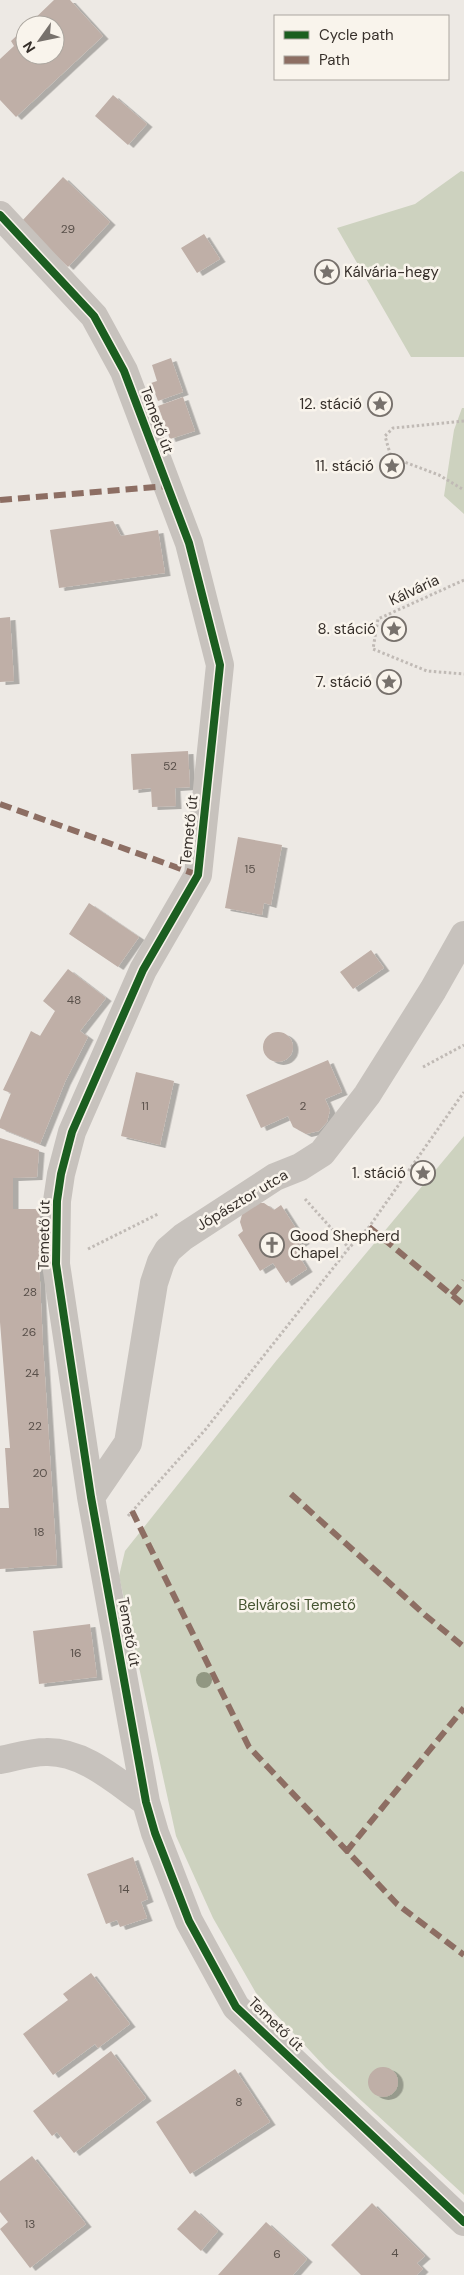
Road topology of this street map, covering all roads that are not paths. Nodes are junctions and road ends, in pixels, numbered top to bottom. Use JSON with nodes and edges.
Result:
{"nodes":[{"id":1,"x":0,"y":215,"type":"edge"},
{"id":2,"x":464,"y":935,"type":"edge"},
{"id":3,"x":90,"y":1496,"type":"junction"},
{"id":4,"x":0,"y":1760,"type":"edge"},
{"id":5,"x":146,"y":1802,"type":"junction"},
{"id":6,"x":464,"y":2222,"type":"edge"}],
"edges":[{"from":1,"to":3,"type":"street","name":"Temető út"},
{"from":2,"to":3,"type":"street","name":"Jópásztor utca"},
{"from":3,"to":5,"type":"street","name":"Temető út"},
{"from":4,"to":5,"type":"street"},
{"from":5,"to":6,"type":"street","name":"Temető út"}]}
